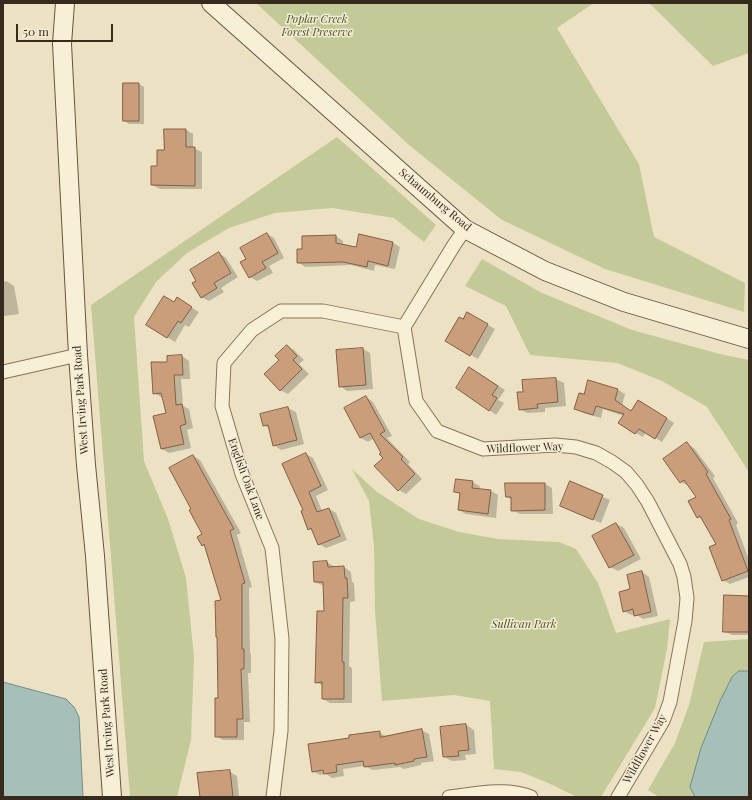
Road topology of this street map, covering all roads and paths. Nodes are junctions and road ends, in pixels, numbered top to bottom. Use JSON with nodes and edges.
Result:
{"nodes":[{"id":1,"x":65,"y":3,"type":"edge"},
{"id":2,"x":211,"y":3,"type":"edge"},
{"id":3,"x":465,"y":229,"type":"junction"},
{"id":4,"x":404,"y":327,"type":"junction"},
{"id":5,"x":749,"y":339,"type":"edge"},
{"id":6,"x":78,"y":355,"type":"junction"},
{"id":7,"x":3,"y":372,"type":"edge"},
{"id":8,"x":112,"y":797,"type":"edge"},
{"id":9,"x":273,"y":797,"type":"edge"},
{"id":10,"x":449,"y":797,"type":"edge"},
{"id":11,"x":531,"y":797,"type":"edge"},
{"id":12,"x":618,"y":797,"type":"edge"}],
"edges":[{"from":1,"to":6,"type":"main road","name":"West Irving Park Road"},
{"from":2,"to":3,"type":"main road","name":"Schaumburg Road"},
{"from":3,"to":4,"type":"street"},
{"from":3,"to":5,"type":"main road","name":"Schaumburg Road"},
{"from":4,"to":9,"type":"street","name":"English Oak Lane"},
{"from":4,"to":12,"type":"street","name":"Wildflower Way"},
{"from":6,"to":7,"type":"street"},
{"from":6,"to":8,"type":"main road","name":"West Irving Park Road"},
{"from":10,"to":11,"type":"street"}]}
